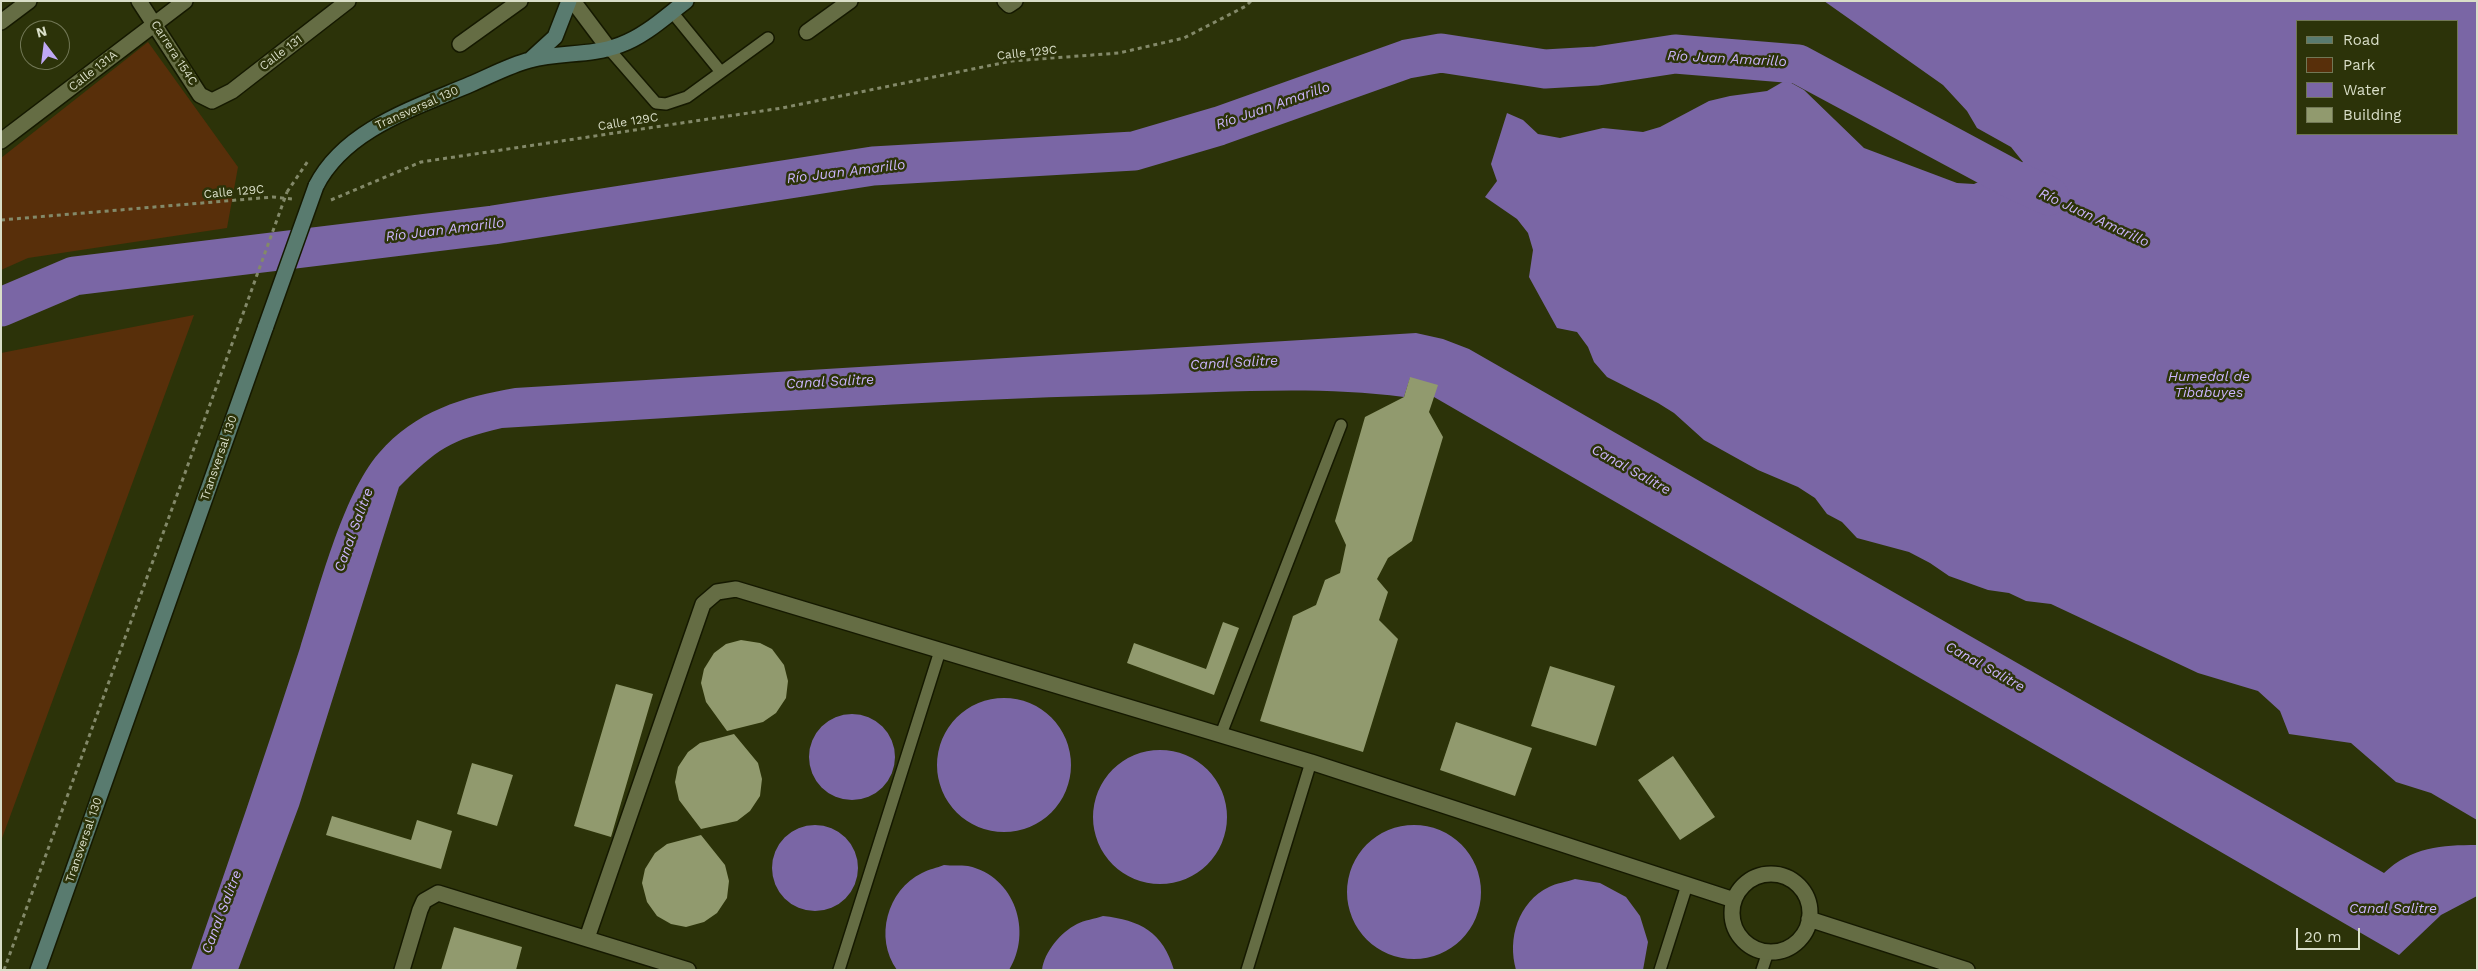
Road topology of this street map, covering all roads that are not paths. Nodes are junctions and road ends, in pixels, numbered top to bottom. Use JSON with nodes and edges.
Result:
{"nodes":[{"id":1,"x":29,"y":1,"type":"edge"},
{"id":2,"x":139,"y":1,"type":"edge"},
{"id":3,"x":185,"y":1,"type":"edge"},
{"id":4,"x":348,"y":1,"type":"edge"},
{"id":5,"x":520,"y":1,"type":"edge"},
{"id":6,"x":571,"y":1,"type":"edge"},
{"id":7,"x":686,"y":1,"type":"edge"},
{"id":8,"x":850,"y":1,"type":"edge"},
{"id":9,"x":672,"y":12,"type":"junction"},
{"id":10,"x":1,"y":22,"type":"edge"},
{"id":11,"x":154,"y":23,"type":"junction"},
{"id":12,"x":807,"y":32,"type":"dead end"},
{"id":13,"x":768,"y":38,"type":"dead end"},
{"id":14,"x":460,"y":44,"type":"dead end"},
{"id":15,"x":609,"y":49,"type":"junction"},
{"id":16,"x":530,"y":60,"type":"junction"},
{"id":17,"x":720,"y":72,"type":"junction"},
{"id":18,"x":212,"y":101,"type":"joint"},
{"id":19,"x":1,"y":141,"type":"edge"},
{"id":20,"x":1341,"y":425,"type":"dead end"},
{"id":21,"x":940,"y":651,"type":"junction"},
{"id":22,"x":1221,"y":734,"type":"junction"},
{"id":23,"x":1312,"y":762,"type":"junction"},
{"id":24,"x":1687,"y":885,"type":"junction"},
{"id":25,"x":1734,"y":900,"type":"junction"},
{"id":26,"x":1809,"y":919,"type":"junction"},
{"id":27,"x":587,"y":938,"type":"junction"},
{"id":28,"x":1768,"y":952,"type":"junction"},
{"id":29,"x":38,"y":970,"type":"edge"},
{"id":30,"x":402,"y":970,"type":"edge"},
{"id":31,"x":688,"y":970,"type":"edge"},
{"id":32,"x":840,"y":970,"type":"edge"},
{"id":33,"x":1247,"y":970,"type":"edge"},
{"id":34,"x":1660,"y":970,"type":"edge"},
{"id":35,"x":1762,"y":970,"type":"edge"},
{"id":36,"x":1967,"y":970,"type":"edge"}],
"edges":[{"from":1,"to":10,"type":"street"},
{"from":2,"to":11,"type":"street","name":"Carrera 154C"},
{"from":3,"to":11,"type":"street","name":"Calle 131A"},
{"from":4,"to":18,"type":"street","name":"Calle 131"},
{"from":5,"to":14,"type":"street"},
{"from":6,"to":15,"type":"street"},
{"from":6,"to":16,"type":"main road","name":"Transversal 130"},
{"from":7,"to":9,"type":"main road","name":"Transversal 130"},
{"from":8,"to":12,"type":"street"},
{"from":9,"to":15,"type":"main road","name":"Transversal 130"},
{"from":9,"to":17,"type":"lane"},
{"from":11,"to":18,"type":"street","name":"Carrera 154C"},
{"from":11,"to":19,"type":"street","name":"Calle 131A"},
{"from":13,"to":17,"type":"lane"},
{"from":15,"to":16,"type":"main road","name":"Transversal 130"},
{"from":15,"to":17,"type":"lane"},
{"from":16,"to":29,"type":"main road","name":"Transversal 130","bridge":true},
{"from":20,"to":22,"type":"lane"},
{"from":21,"to":22,"type":"street"},
{"from":21,"to":27,"type":"street"},
{"from":21,"to":32,"type":"lane"},
{"from":22,"to":23,"type":"street"},
{"from":23,"to":24,"type":"street"},
{"from":23,"to":33,"type":"lane"},
{"from":24,"to":25,"type":"street"},
{"from":24,"to":34,"type":"lane"},
{"from":25,"to":26,"type":"street"},
{"from":25,"to":28,"type":"street"},
{"from":26,"to":28,"type":"street"},
{"from":26,"to":36,"type":"street"},
{"from":27,"to":30,"type":"street"},
{"from":27,"to":31,"type":"street"},
{"from":28,"to":35,"type":"lane"}]}
